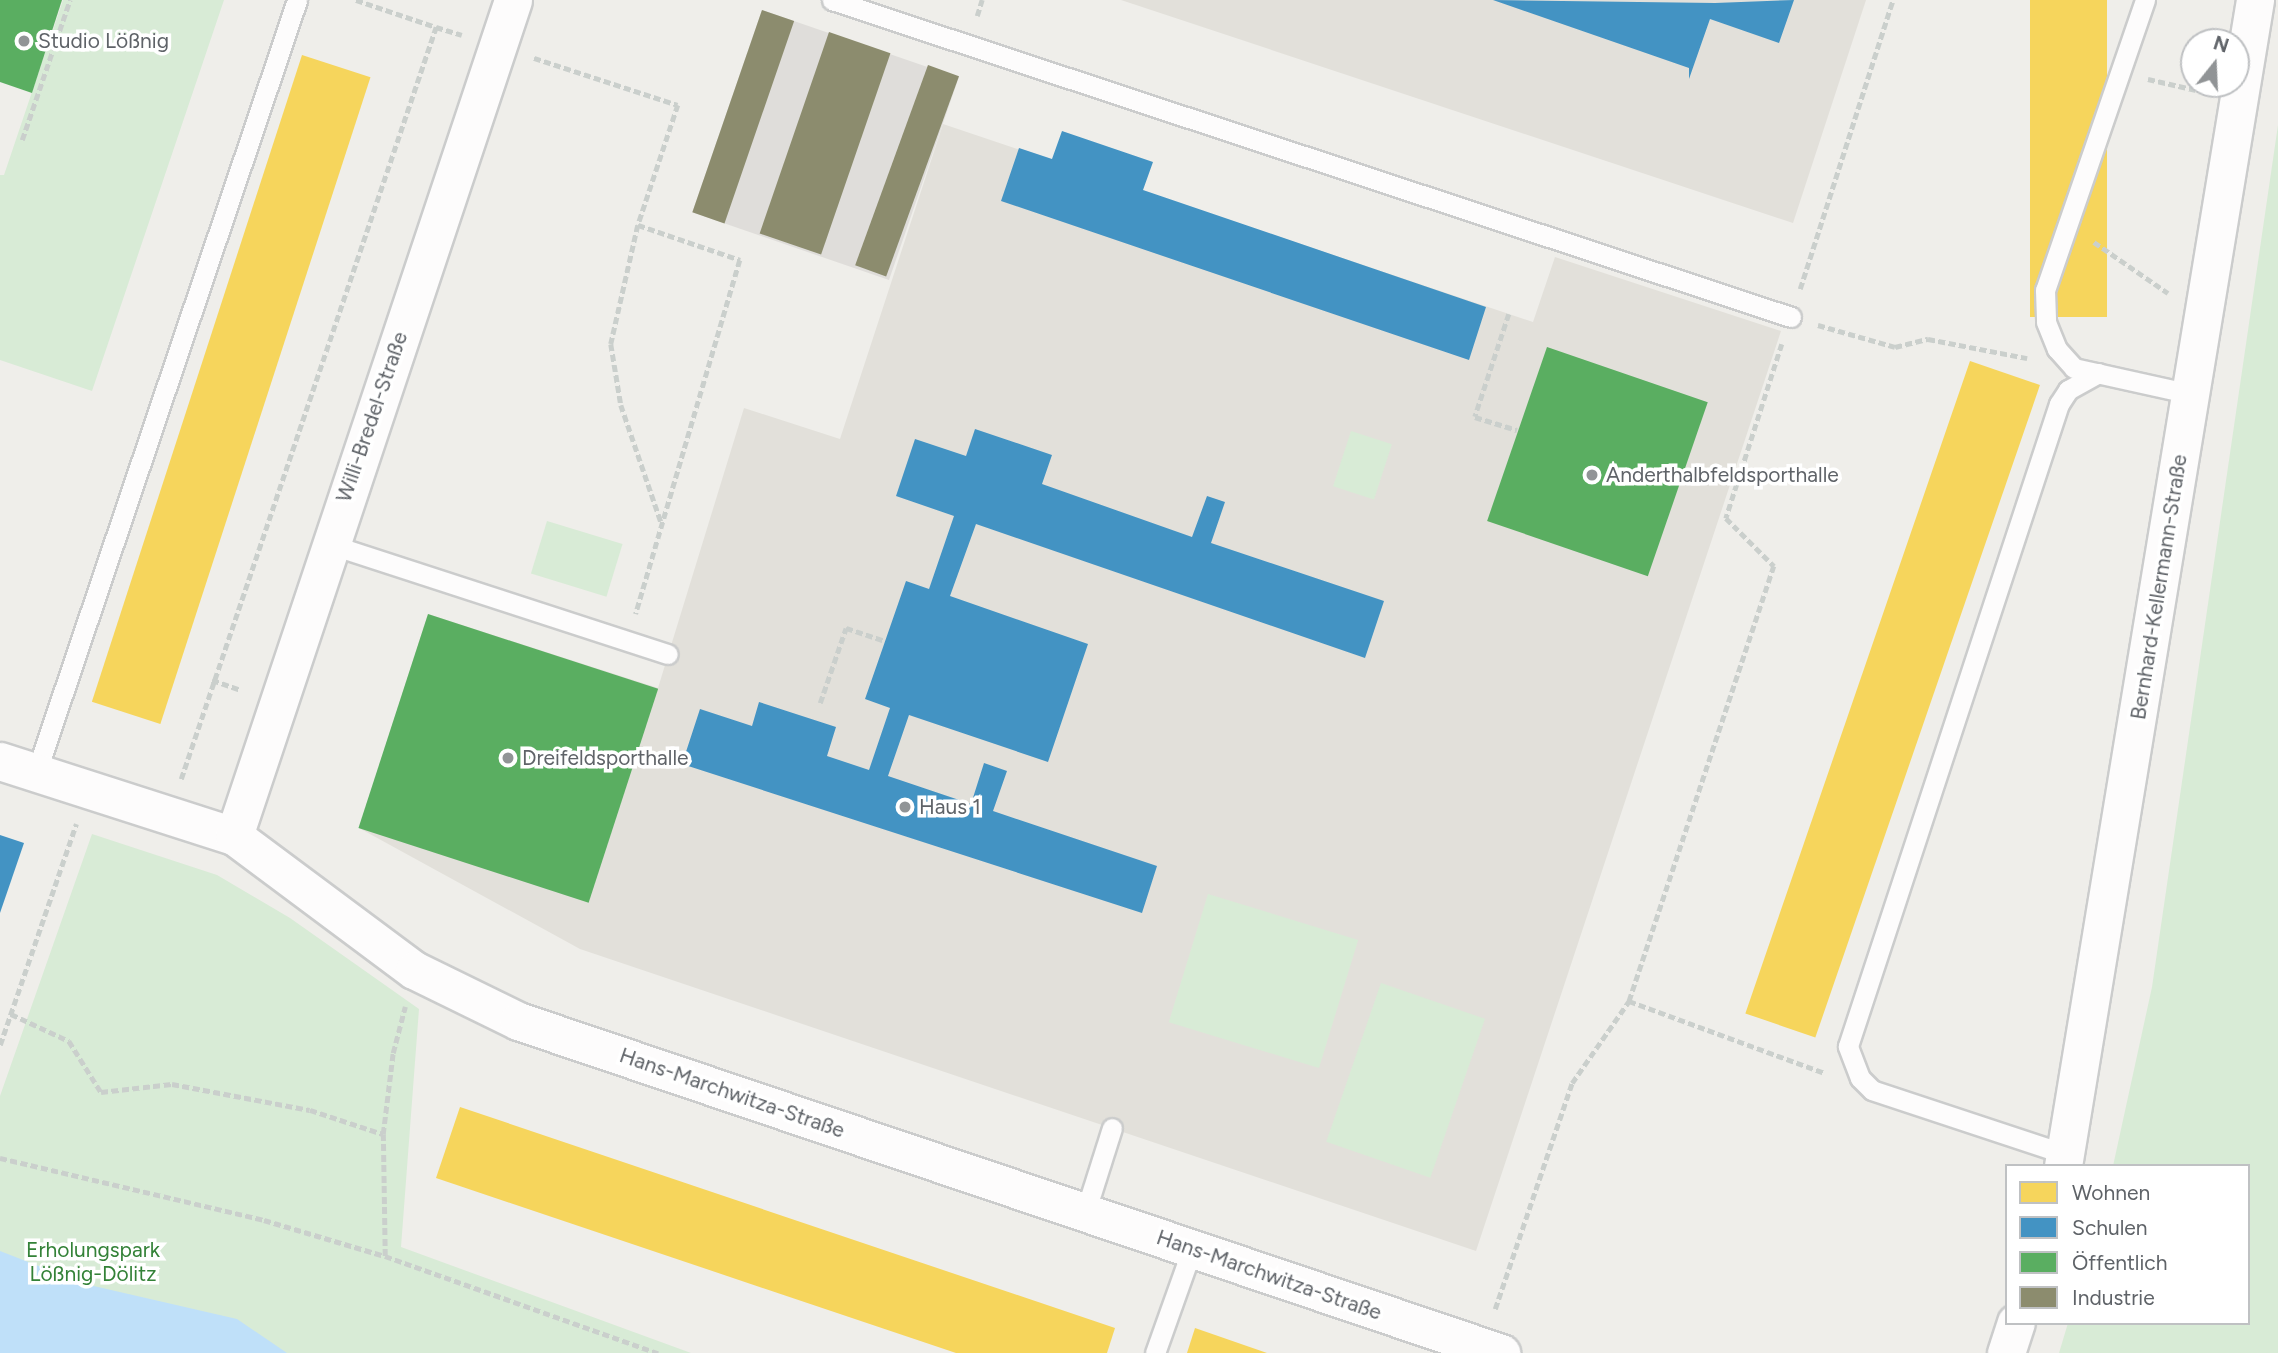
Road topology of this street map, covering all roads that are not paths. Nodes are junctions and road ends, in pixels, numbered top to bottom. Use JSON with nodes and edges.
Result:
{"nodes":[{"id":1,"x":297,"y":0,"type":"edge"},
{"id":2,"x":513,"y":0,"type":"edge"},
{"id":3,"x":832,"y":0,"type":"edge"},
{"id":4,"x":2145,"y":0,"type":"edge"},
{"id":5,"x":2262,"y":7,"type":"edge"},
{"id":6,"x":1791,"y":317,"type":"road end"},
{"id":7,"x":2099,"y":373,"type":"junction"},
{"id":8,"x":2191,"y":394,"type":"junction"},
{"id":9,"x":329,"y":544,"type":"junction"},
{"id":10,"x":668,"y":654,"type":"dead end"},
{"id":11,"x":0,"y":761,"type":"edge"},
{"id":12,"x":36,"y":773,"type":"junction"},
{"id":13,"x":234,"y":836,"type":"junction"},
{"id":14,"x":1112,"y":1128,"type":"dead end"},
{"id":15,"x":2064,"y":1160,"type":"edge"},
{"id":16,"x":1085,"y":1213,"type":"junction"},
{"id":17,"x":1192,"y":1249,"type":"junction"},
{"id":18,"x":2014,"y":1325,"type":"edge"},
{"id":19,"x":1492,"y":1350,"type":"edge"},
{"id":20,"x":1155,"y":1353,"type":"edge"},
{"id":21,"x":2006,"y":1353,"type":"edge"}],
"edges":[{"from":1,"to":12,"type":"lane"},
{"from":2,"to":9,"type":"street","name":"Willi-Bredel-Straße"},
{"from":3,"to":6,"type":"lane"},
{"from":4,"to":7,"type":"lane"},
{"from":5,"to":8,"type":"street","name":"Bernhard-Kellermann-Straße"},
{"from":7,"to":8,"type":"lane"},
{"from":7,"to":15,"type":"lane"},
{"from":8,"to":15,"type":"street","name":"Bernhard-Kellermann-Straße"},
{"from":9,"to":10,"type":"lane"},
{"from":9,"to":13,"type":"street","name":"Willi-Bredel-Straße"},
{"from":11,"to":12,"type":"street","name":"Hans-Marchwitza-Straße"},
{"from":12,"to":13,"type":"street","name":"Hans-Marchwitza-Straße"},
{"from":13,"to":16,"type":"street","name":"Hans-Marchwitza-Straße"},
{"from":14,"to":16,"type":"lane"},
{"from":16,"to":17,"type":"street","name":"Hans-Marchwitza-Straße"},
{"from":17,"to":19,"type":"street","name":"Hans-Marchwitza-Straße"},
{"from":17,"to":20,"type":"lane"},
{"from":18,"to":21,"type":"street"}]}
